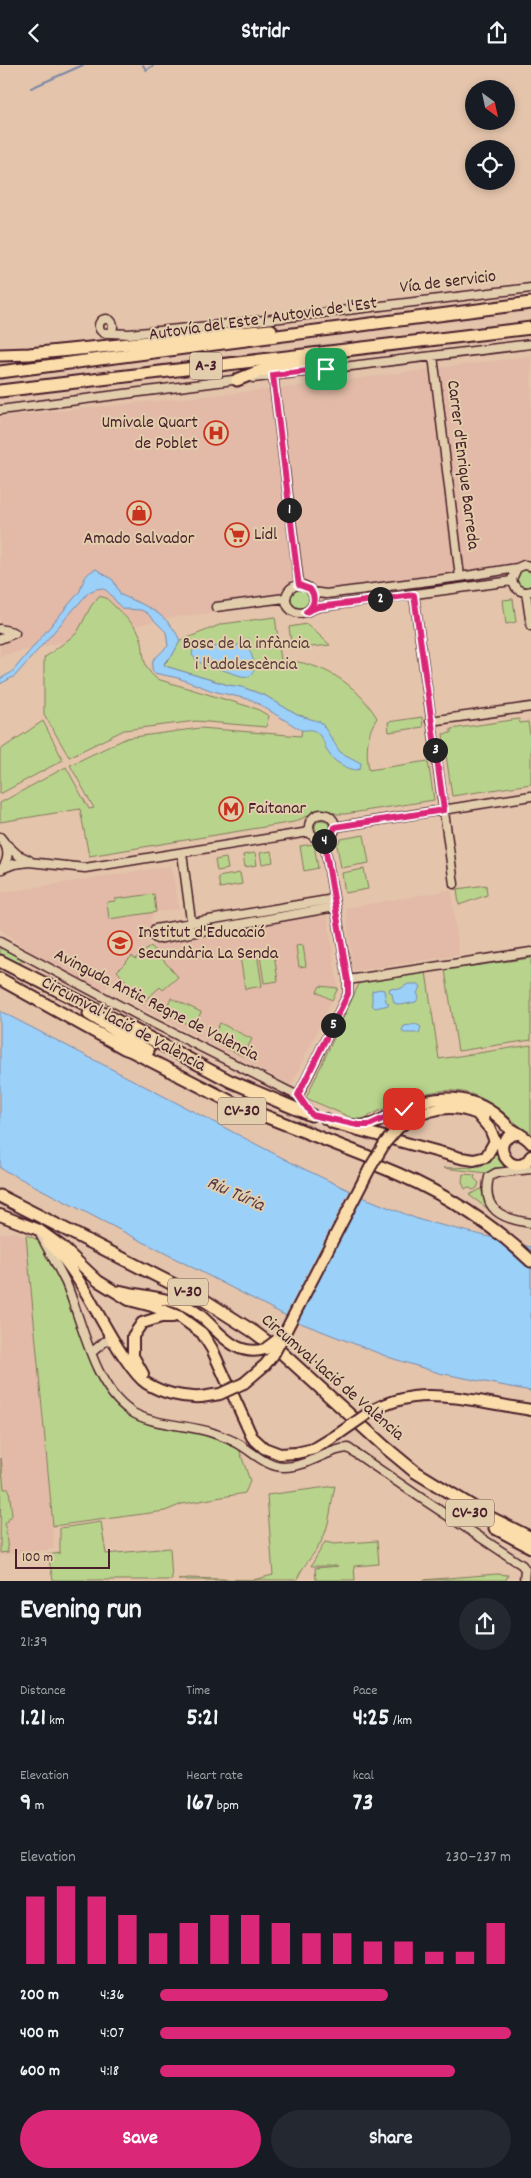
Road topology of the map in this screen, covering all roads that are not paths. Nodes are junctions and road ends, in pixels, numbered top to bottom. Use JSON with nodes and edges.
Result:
{"nodes":[{"id":1,"x":531,"y":288,"type":"edge"},
{"id":2,"x":531,"y":303,"type":"edge"},
{"id":3,"x":334,"y":327,"type":"junction"},
{"id":4,"x":531,"y":328,"type":"edge"},
{"id":5,"x":111,"y":330,"type":"dead end"},
{"id":6,"x":412,"y":342,"type":"junction"},
{"id":7,"x":531,"y":344,"type":"edge"},
{"id":8,"x":0,"y":355,"type":"edge"},
{"id":9,"x":433,"y":356,"type":"junction"},
{"id":10,"x":0,"y":372,"type":"edge"},
{"id":11,"x":273,"y":375,"type":"junction"},
{"id":12,"x":237,"y":380,"type":"junction"},
{"id":13,"x":0,"y":391,"type":"edge"},
{"id":14,"x":0,"y":410,"type":"edge"},
{"id":15,"x":531,"y":566,"type":"edge"},
{"id":16,"x":516,"y":568,"type":"junction"},
{"id":17,"x":460,"y":577,"type":"junction"},
{"id":18,"x":512,"y":581,"type":"junction"},
{"id":19,"x":299,"y":585,"type":"junction"},
{"id":20,"x":529,"y":591,"type":"edge"},
{"id":21,"x":312,"y":592,"type":"junction"},
{"id":22,"x":414,"y":595,"type":"junction"},
{"id":23,"x":285,"y":599,"type":"junction"},
{"id":24,"x":216,"y":607,"type":"dead end"},
{"id":25,"x":306,"y":612,"type":"junction"},
{"id":26,"x":531,"y":626,"type":"edge"},
{"id":27,"x":0,"y":629,"type":"edge"},
{"id":28,"x":0,"y":639,"type":"edge"},
{"id":29,"x":531,"y":707,"type":"edge"},
{"id":30,"x":430,"y":721,"type":"junction"},
{"id":31,"x":531,"y":796,"type":"edge"},
{"id":32,"x":444,"y":810,"type":"junction"},
{"id":33,"x":335,"y":827,"type":"junction"},
{"id":34,"x":309,"y":832,"type":"junction"},
{"id":35,"x":2,"y":839,"type":"edge"},
{"id":36,"x":324,"y":840,"type":"junction"},
{"id":37,"x":182,"y":853,"type":"junction"},
{"id":38,"x":36,"y":862,"type":"junction"},
{"id":39,"x":1,"y":870,"type":"edge"},
{"id":40,"x":454,"y":885,"type":"dead end"},
{"id":41,"x":335,"y":903,"type":"junction"},
{"id":42,"x":191,"y":923,"type":"junction"},
{"id":43,"x":193,"y":932,"type":"junction"},
{"id":44,"x":0,"y":942,"type":"edge"},
{"id":45,"x":531,"y":952,"type":"edge"},
{"id":46,"x":0,"y":962,"type":"edge"},
{"id":47,"x":0,"y":979,"type":"edge"},
{"id":48,"x":348,"y":981,"type":"junction"},
{"id":49,"x":124,"y":1048,"type":"junction"},
{"id":50,"x":298,"y":1095,"type":"junction"},
{"id":51,"x":277,"y":1103,"type":"junction"},
{"id":52,"x":249,"y":1109,"type":"junction"},
{"id":53,"x":312,"y":1115,"type":"junction"},
{"id":54,"x":478,"y":1115,"type":"junction"},
{"id":55,"x":326,"y":1119,"type":"junction"},
{"id":56,"x":514,"y":1132,"type":"junction"},
{"id":57,"x":504,"y":1141,"type":"junction"},
{"id":58,"x":531,"y":1143,"type":"edge"},
{"id":59,"x":530,"y":1162,"type":"edge"},
{"id":60,"x":373,"y":1163,"type":"junction"},
{"id":61,"x":512,"y":1168,"type":"junction"},
{"id":62,"x":0,"y":1196,"type":"edge"},
{"id":63,"x":0,"y":1215,"type":"edge"},
{"id":64,"x":482,"y":1217,"type":"junction"},
{"id":65,"x":0,"y":1222,"type":"edge"},
{"id":66,"x":531,"y":1223,"type":"edge"},
{"id":67,"x":41,"y":1236,"type":"junction"},
{"id":68,"x":531,"y":1254,"type":"edge"},
{"id":69,"x":531,"y":1261,"type":"edge"},
{"id":70,"x":110,"y":1289,"type":"junction"},
{"id":71,"x":180,"y":1317,"type":"junction"},
{"id":72,"x":112,"y":1340,"type":"junction"},
{"id":73,"x":269,"y":1352,"type":"junction"},
{"id":74,"x":91,"y":1353,"type":"junction"},
{"id":75,"x":165,"y":1392,"type":"junction"},
{"id":76,"x":531,"y":1410,"type":"edge"},
{"id":77,"x":414,"y":1471,"type":"junction"},
{"id":78,"x":531,"y":1538,"type":"edge"},
{"id":79,"x":531,"y":1547,"type":"edge"},
{"id":80,"x":524,"y":1581,"type":"edge"}],
"edges":[{"from":1,"to":5,"type":"street","name":"Vía de servicio"},
{"from":2,"to":3,"type":"highway","name":"Autovía del Este / Autovia de l'Est","number":"A-3"},
{"from":3,"to":8,"type":"highway"},
{"from":3,"to":10,"type":"highway","name":"Autovía del Este / Autovia de l'Est","number":"A-3"},
{"from":4,"to":6,"type":"highway","name":"Autovía del Este / Autovia de l'Est","number":"A-3"},
{"from":6,"to":12,"type":"highway"},
{"from":6,"to":13,"type":"highway","name":"Autovía del Este / Autovia de l'Est","number":"A-3"},
{"from":7,"to":9,"type":"street"},
{"from":9,"to":11,"type":"street"},
{"from":9,"to":17,"type":"street","name":"Carrer d'Enrique Barreda"},
{"from":11,"to":12,"type":"street"},
{"from":11,"to":19,"type":"street"},
{"from":12,"to":14,"type":"street"},
{"from":15,"to":16,"type":"street"},
{"from":16,"to":17,"type":"street"},
{"from":16,"to":18,"type":"street"},
{"from":17,"to":21,"type":"street"},
{"from":18,"to":20,"type":"street"},
{"from":18,"to":22,"type":"street"},
{"from":19,"to":21,"type":"street"},
{"from":19,"to":23,"type":"street"},
{"from":20,"to":26,"type":"street"},
{"from":21,"to":25,"type":"street"},
{"from":22,"to":25,"type":"street"},
{"from":22,"to":30,"type":"street"},
{"from":23,"to":24,"type":"street"},
{"from":23,"to":25,"type":"street"},
{"from":27,"to":28,"type":"street"},
{"from":29,"to":30,"type":"street"},
{"from":30,"to":32,"type":"street"},
{"from":31,"to":32,"type":"street"},
{"from":32,"to":33,"type":"street"},
{"from":32,"to":40,"type":"street"},
{"from":33,"to":34,"type":"street"},
{"from":33,"to":36,"type":"street"},
{"from":34,"to":36,"type":"street"},
{"from":34,"to":37,"type":"street"},
{"from":35,"to":38,"type":"street"},
{"from":35,"to":39,"type":"street"},
{"from":36,"to":41,"type":"street"},
{"from":37,"to":38,"type":"street"},
{"from":37,"to":42,"type":"street"},
{"from":38,"to":39,"type":"street"},
{"from":41,"to":42,"type":"street"},
{"from":41,"to":43,"type":"street"},
{"from":41,"to":48,"type":"street"},
{"from":42,"to":43,"type":"street"},
{"from":42,"to":43,"type":"street"},
{"from":44,"to":50,"type":"street","name":"Avinguda Antic Regne de València"},
{"from":45,"to":48,"type":"street"},
{"from":46,"to":51,"type":"highway"},
{"from":46,"to":52,"type":"highway"},
{"from":47,"to":49,"type":"highway","name":"Circumval·lació de València"},
{"from":48,"to":50,"type":"street"},
{"from":49,"to":52,"type":"highway","name":"Circumval·lació de València"},
{"from":49,"to":60,"type":"highway","number":"CV-30"},
{"from":50,"to":51,"type":"street"},
{"from":50,"to":53,"type":"street"},
{"from":51,"to":53,"type":"highway"},
{"from":52,"to":60,"type":"highway","name":"Circumval·lació de València"},
{"from":53,"to":55,"type":"main road"},
{"from":54,"to":55,"type":"main road"},
{"from":54,"to":56,"type":"main road"},
{"from":54,"to":57,"type":"main road"},
{"from":54,"to":60,"type":"main road","bridge":true},
{"from":55,"to":56,"type":"main road"},
{"from":56,"to":57,"type":"main road"},
{"from":56,"to":58,"type":"main road"},
{"from":57,"to":61,"type":"main road"},
{"from":59,"to":61,"type":"main road"},
{"from":60,"to":64,"type":"highway","number":"CV-30"},
{"from":60,"to":73,"type":"main road","bridge":true},
{"from":61,"to":66,"type":"street"},
{"from":62,"to":77,"type":"highway","name":"Circumval·lació de València","number":"V-30"},
{"from":63,"to":70,"type":"main road"},
{"from":64,"to":68,"type":"highway"},
{"from":64,"to":69,"type":"highway","number":"CV-30"},
{"from":65,"to":67,"type":"main road"},
{"from":67,"to":72,"type":"main road"},
{"from":67,"to":74,"type":"street"},
{"from":70,"to":71,"type":"main road"},
{"from":70,"to":73,"type":"main road"},
{"from":71,"to":75,"type":"main road"},
{"from":71,"to":76,"type":"main road","bridge":true},
{"from":72,"to":74,"type":"street"},
{"from":72,"to":75,"type":"main road"},
{"from":73,"to":75,"type":"main road","bridge":true},
{"from":74,"to":80,"type":"street"},
{"from":77,"to":78,"type":"highway","name":"Circumval·lació de València","number":"V-30"},
{"from":77,"to":79,"type":"highway","number":"CV-30"}]}
